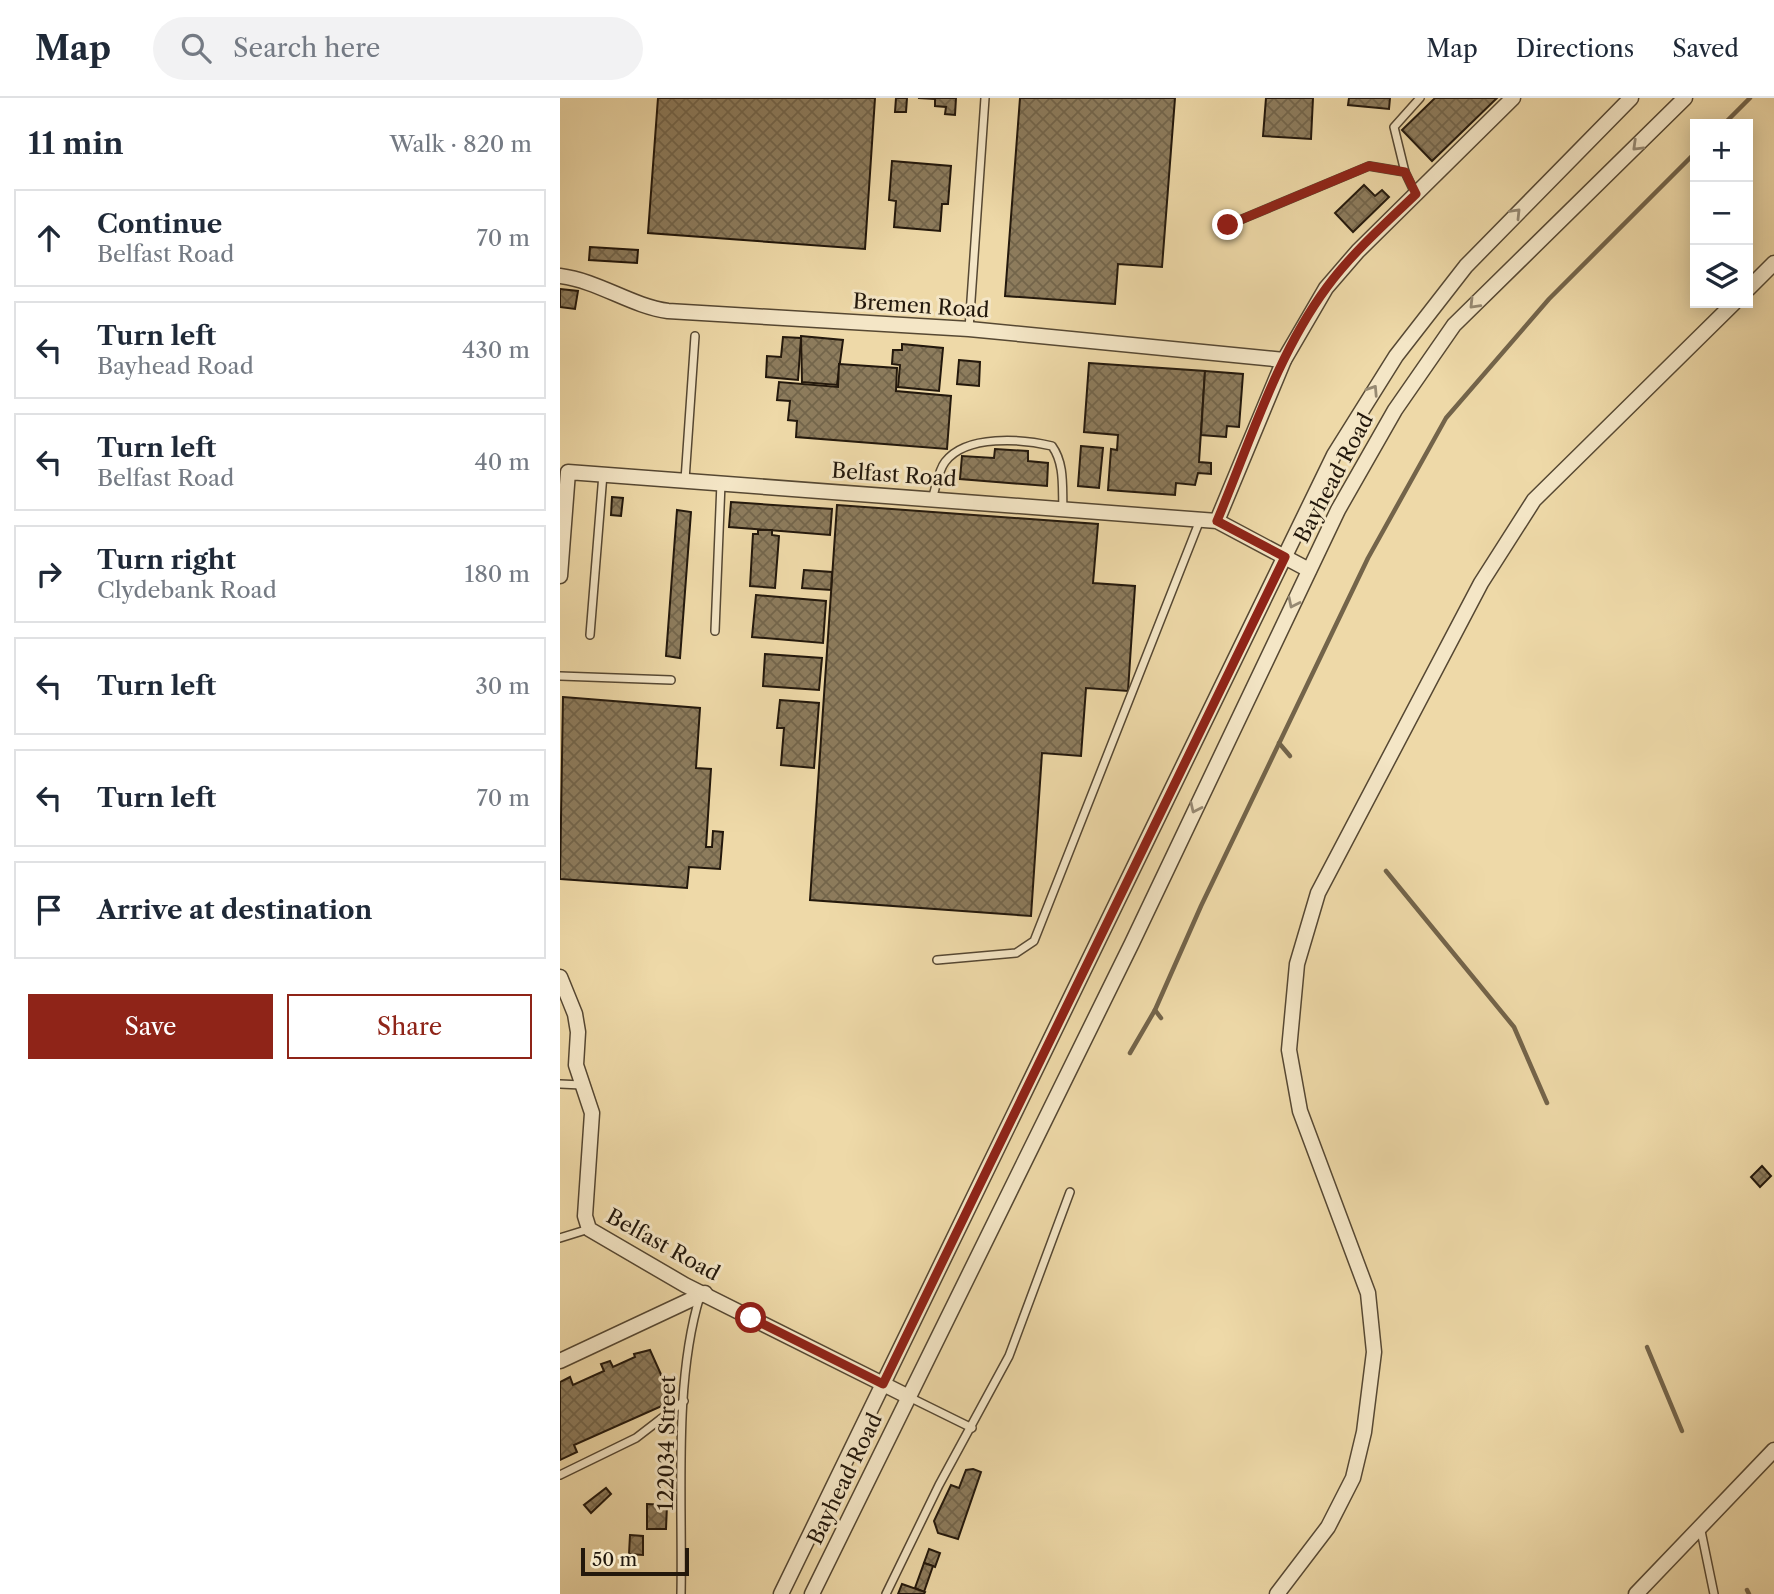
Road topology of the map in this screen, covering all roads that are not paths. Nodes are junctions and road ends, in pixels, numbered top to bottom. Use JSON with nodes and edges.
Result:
{"nodes":[{"id":1,"x":985,"y":98,"type":"edge"},
{"id":2,"x":1420,"y":98,"type":"edge"},
{"id":3,"x":1513,"y":98,"type":"edge"},
{"id":4,"x":1631,"y":98,"type":"edge"},
{"id":5,"x":1685,"y":98,"type":"edge"},
{"id":6,"x":1405,"y":172,"type":"junction"},
{"id":7,"x":1416,"y":194,"type":"junction"},
{"id":8,"x":1228,"y":225,"type":"dead end"},
{"id":9,"x":1774,"y":263,"type":"edge"},
{"id":10,"x":560,"y":276,"type":"edge"},
{"id":11,"x":1753,"y":284,"type":"edge"},
{"id":12,"x":1729,"y":308,"type":"edge"},
{"id":13,"x":969,"y":329,"type":"junction"},
{"id":14,"x":695,"y":336,"type":"dead end"},
{"id":15,"x":1284,"y":360,"type":"junction"},
{"id":16,"x":564,"y":472,"type":"edge"},
{"id":17,"x":604,"y":474,"type":"junction"},
{"id":18,"x":685,"y":480,"type":"junction"},
{"id":19,"x":721,"y":482,"type":"junction"},
{"id":20,"x":932,"y":499,"type":"junction"},
{"id":21,"x":1063,"y":509,"type":"junction"},
{"id":22,"x":1201,"y":519,"type":"junction"},
{"id":23,"x":1217,"y":521,"type":"junction"},
{"id":24,"x":1285,"y":557,"type":"junction"},
{"id":25,"x":1309,"y":570,"type":"junction"},
{"id":26,"x":560,"y":576,"type":"edge"},
{"id":27,"x":715,"y":631,"type":"dead end"},
{"id":28,"x":590,"y":635,"type":"dead end"},
{"id":29,"x":560,"y":676,"type":"edge"},
{"id":30,"x":671,"y":681,"type":"dead end"},
{"id":31,"x":937,"y":960,"type":"dead end"},
{"id":32,"x":560,"y":977,"type":"edge"},
{"id":33,"x":560,"y":1084,"type":"edge"},
{"id":34,"x":582,"y":1085,"type":"junction"},
{"id":35,"x":1070,"y":1192,"type":"dead end"},
{"id":36,"x":589,"y":1229,"type":"junction"},
{"id":37,"x":560,"y":1238,"type":"edge"},
{"id":38,"x":703,"y":1294,"type":"junction"},
{"id":39,"x":560,"y":1361,"type":"edge"},
{"id":40,"x":883,"y":1384,"type":"junction"},
{"id":41,"x":909,"y":1397,"type":"junction"},
{"id":42,"x":684,"y":1401,"type":"junction"},
{"id":43,"x":972,"y":1428,"type":"junction"},
{"id":44,"x":1774,"y":1450,"type":"edge"},
{"id":45,"x":560,"y":1475,"type":"edge"},
{"id":46,"x":1699,"y":1525,"type":"junction"},
{"id":47,"x":681,"y":1594,"type":"edge"},
{"id":48,"x":781,"y":1594,"type":"edge"},
{"id":49,"x":812,"y":1594,"type":"edge"},
{"id":50,"x":886,"y":1594,"type":"edge"},
{"id":51,"x":1277,"y":1594,"type":"edge"},
{"id":52,"x":1636,"y":1594,"type":"edge"},
{"id":53,"x":1714,"y":1594,"type":"edge"}],
"edges":[{"from":1,"to":13,"type":"lane"},
{"from":2,"to":6,"type":"lane"},
{"from":3,"to":7,"type":"street"},
{"from":24,"to":4,"type":"street","name":"Bayhead Road","one_way":true},
{"from":5,"to":25,"type":"street","name":"Bayhead Road","one_way":true},
{"from":6,"to":7,"type":"lane"},
{"from":6,"to":8,"type":"lane"},
{"from":7,"to":15,"type":"street"},
{"from":9,"to":11,"type":"street"},
{"from":10,"to":13,"type":"street","name":"Bremen Road"},
{"from":12,"to":51,"type":"street"},
{"from":13,"to":15,"type":"street","name":"Bremen Road"},
{"from":14,"to":18,"type":"lane"},
{"from":15,"to":23,"type":"street"},
{"from":16,"to":17,"type":"street","name":"Belfast Road"},
{"from":16,"to":26,"type":"street","name":"Belfast Road"},
{"from":17,"to":18,"type":"street","name":"Belfast Road"},
{"from":17,"to":28,"type":"lane"},
{"from":18,"to":19,"type":"street","name":"Belfast Road"},
{"from":19,"to":20,"type":"street","name":"Belfast Road"},
{"from":19,"to":27,"type":"lane"},
{"from":20,"to":21,"type":"street","name":"Belfast Road"},
{"from":20,"to":21,"type":"lane"},
{"from":21,"to":22,"type":"street","name":"Belfast Road"},
{"from":22,"to":23,"type":"street","name":"Belfast Road"},
{"from":22,"to":31,"type":"lane"},
{"from":23,"to":24,"type":"street","name":"Belfast Road"},
{"from":24,"to":25,"type":"street","name":"Belfast Road"},
{"from":24,"to":40,"type":"street","name":"Bayhead Road"},
{"from":25,"to":41,"type":"street","name":"Bayhead Road","one_way":true},
{"from":29,"to":30,"type":"lane"},
{"from":32,"to":34,"type":"street","name":"Belfast Road"},
{"from":33,"to":34,"type":"lane"},
{"from":34,"to":36,"type":"street","name":"Belfast Road"},
{"from":35,"to":43,"type":"lane"},
{"from":36,"to":37,"type":"lane"},
{"from":36,"to":38,"type":"street","name":"Belfast Road"},
{"from":38,"to":39,"type":"street"},
{"from":38,"to":40,"type":"street","name":"Belfast Road"},
{"from":38,"to":42,"type":"lane","name":"122034 Street"},
{"from":40,"to":41,"type":"street","name":"Belfast Road"},
{"from":40,"to":48,"type":"street","name":"Bayhead Road"},
{"from":41,"to":43,"type":"lane"},
{"from":41,"to":49,"type":"street","name":"Bayhead Road"},
{"from":42,"to":45,"type":"lane"},
{"from":42,"to":47,"type":"lane","name":"122034 Street"},
{"from":43,"to":50,"type":"lane"},
{"from":44,"to":46,"type":"street"},
{"from":46,"to":52,"type":"street"},
{"from":46,"to":53,"type":"lane"}]}
